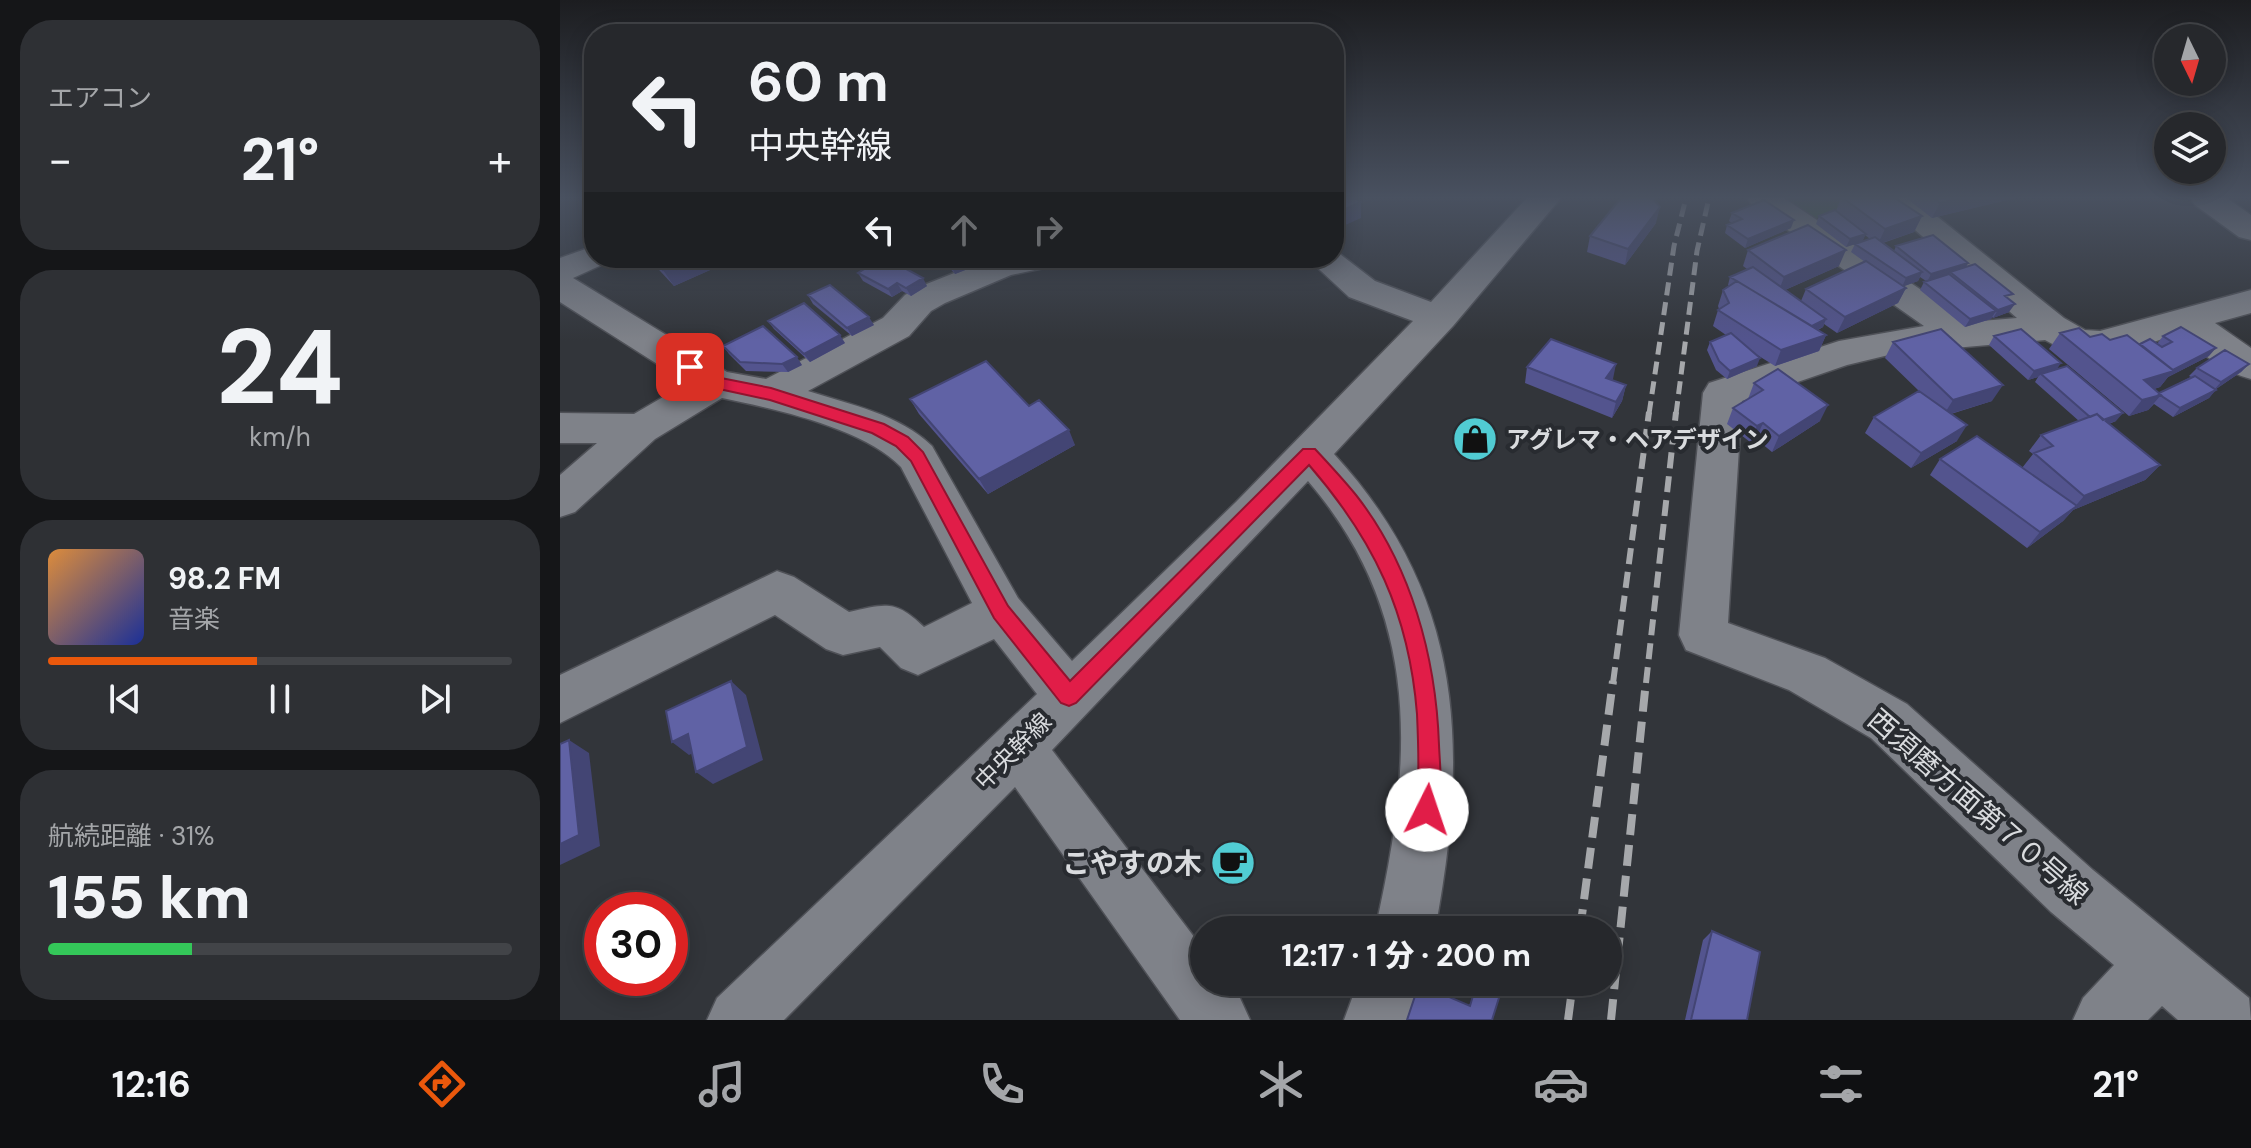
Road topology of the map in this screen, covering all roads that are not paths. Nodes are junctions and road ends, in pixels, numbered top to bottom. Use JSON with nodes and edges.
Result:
{"nodes":[{"id":1,"x":1503,"y":246,"type":"edge"},
{"id":2,"x":1832,"y":246,"type":"edge"},
{"id":3,"x":1951,"y":246,"type":"edge"},
{"id":4,"x":584,"y":260,"type":"edge"},
{"id":5,"x":997,"y":268,"type":"edge"},
{"id":6,"x":1336,"y":268,"type":"edge"},
{"id":7,"x":560,"y":271,"type":"edge"},
{"id":8,"x":560,"y":286,"type":"edge"},
{"id":9,"x":2251,"y":301,"type":"edge"},
{"id":10,"x":2190,"y":317,"type":"junction"},
{"id":11,"x":1440,"y":318,"type":"junction"},
{"id":12,"x":2051,"y":327,"type":"junction"},
{"id":13,"x":1959,"y":333,"type":"junction"},
{"id":14,"x":2251,"y":366,"type":"edge"},
{"id":15,"x":716,"y":383,"type":"junction"},
{"id":16,"x":771,"y":394,"type":"junction"},
{"id":17,"x":560,"y":428,"type":"edge"},
{"id":18,"x":641,"y":429,"type":"junction"},
{"id":19,"x":1309,"y":454,"type":"junction"},
{"id":20,"x":560,"y":500,"type":"edge"},
{"id":21,"x":1001,"y":612,"type":"junction"},
{"id":22,"x":1069,"y":696,"type":"junction"},
{"id":23,"x":560,"y":700,"type":"edge"},
{"id":24,"x":1018,"y":747,"type":"junction"},
{"id":25,"x":1408,"y":916,"type":"edge"},
{"id":26,"x":2159,"y":964,"type":"junction"},
{"id":27,"x":1384,"y":996,"type":"edge"},
{"id":28,"x":739,"y":1020,"type":"edge"},
{"id":29,"x":1218,"y":1020,"type":"edge"},
{"id":30,"x":1376,"y":1020,"type":"edge"},
{"id":31,"x":2105,"y":1020,"type":"edge"},
{"id":32,"x":2227,"y":1020,"type":"edge"}],
"edges":[{"from":1,"to":11,"type":"street","name":"中央幹線"},
{"from":2,"to":13,"type":"street"},
{"from":3,"to":12,"type":"street"},
{"from":4,"to":7,"type":"street"},
{"from":5,"to":16,"type":"street"},
{"from":6,"to":11,"type":"street"},
{"from":8,"to":15,"type":"street"},
{"from":9,"to":10,"type":"street"},
{"from":10,"to":12,"type":"street"},
{"from":10,"to":14,"type":"street"},
{"from":11,"to":19,"type":"street","name":"中央幹線"},
{"from":12,"to":13,"type":"street"},
{"from":13,"to":26,"type":"street","name":"西須磨方面第７０号線"},
{"from":15,"to":16,"type":"street"},
{"from":15,"to":18,"type":"street"},
{"from":16,"to":21,"type":"street"},
{"from":17,"to":18,"type":"street"},
{"from":18,"to":20,"type":"street"},
{"from":19,"to":22,"type":"street","name":"中央幹線"},
{"from":19,"to":25,"type":"street"},
{"from":21,"to":22,"type":"street"},
{"from":21,"to":23,"type":"street"},
{"from":22,"to":24,"type":"street","name":"中央幹線"},
{"from":24,"to":28,"type":"street","name":"中央幹線"},
{"from":24,"to":29,"type":"street"},
{"from":26,"to":31,"type":"street"},
{"from":26,"to":32,"type":"street","name":"西須磨方面第７０号線"},
{"from":27,"to":30,"type":"street"}]}
